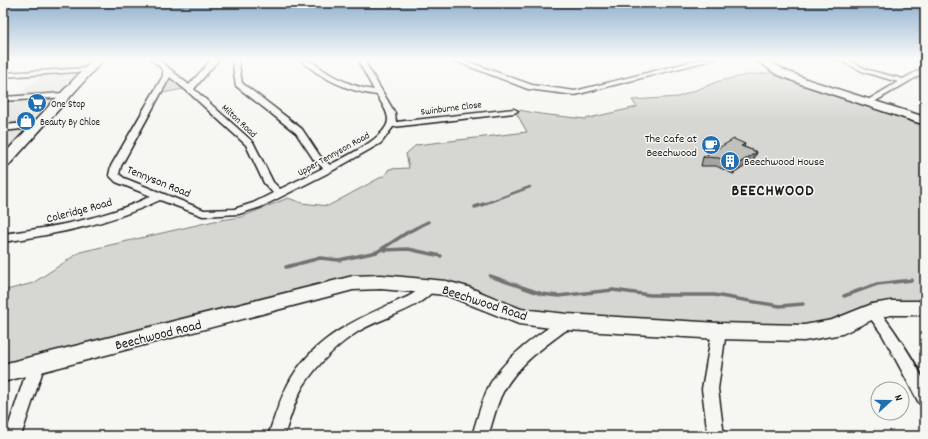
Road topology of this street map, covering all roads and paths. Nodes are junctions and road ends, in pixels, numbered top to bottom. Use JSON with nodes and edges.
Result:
{"nodes":[{"id":1,"x":80,"y":79,"type":"edge"},
{"id":2,"x":166,"y":79,"type":"edge"},
{"id":3,"x":178,"y":79,"type":"edge"},
{"id":4,"x":198,"y":79,"type":"edge"},
{"id":5,"x":238,"y":79,"type":"edge"},
{"id":6,"x":334,"y":79,"type":"edge"},
{"id":7,"x":372,"y":79,"type":"edge"},
{"id":8,"x":510,"y":79,"type":"edge"},
{"id":9,"x":628,"y":79,"type":"edge"},
{"id":10,"x":799,"y":79,"type":"edge"},
{"id":11,"x":897,"y":79,"type":"edge"},
{"id":12,"x":905,"y":79,"type":"edge"},
{"id":13,"x":902,"y":81,"type":"junction"},
{"id":14,"x":190,"y":89,"type":"junction"},
{"id":15,"x":380,"y":93,"type":"junction"},
{"id":16,"x":64,"y":95,"type":"junction"},
{"id":17,"x":3,"y":99,"type":"edge"},
{"id":18,"x":869,"y":103,"type":"junction"},
{"id":19,"x":514,"y":111,"type":"dead end"},
{"id":20,"x":925,"y":121,"type":"edge"},
{"id":21,"x":36,"y":125,"type":"junction"},
{"id":22,"x":391,"y":125,"type":"junction"},
{"id":23,"x":3,"y":128,"type":"edge"},
{"id":24,"x":3,"y":163,"type":"edge"},
{"id":25,"x":329,"y":169,"type":"junction"},
{"id":26,"x":279,"y":194,"type":"junction"},
{"id":27,"x":159,"y":196,"type":"junction"},
{"id":28,"x":3,"y":238,"type":"edge"},
{"id":29,"x":432,"y":285,"type":"junction"},
{"id":30,"x":925,"y":308,"type":"edge"},
{"id":31,"x":872,"y":311,"type":"junction"},
{"id":32,"x":567,"y":322,"type":"junction"},
{"id":33,"x":719,"y":331,"type":"junction"},
{"id":34,"x":37,"y":364,"type":"junction"},
{"id":35,"x":3,"y":373,"type":"edge"},
{"id":36,"x":925,"y":398,"type":"edge"},
{"id":37,"x":13,"y":436,"type":"edge"},
{"id":38,"x":276,"y":436,"type":"edge"},
{"id":39,"x":480,"y":436,"type":"edge"},
{"id":40,"x":716,"y":436,"type":"edge"}],
"edges":[{"from":1,"to":16,"type":"street"},
{"from":2,"to":27,"type":"street","name":"Tennyson Road"},
{"from":3,"to":14,"type":"street","name":"Milton Road"},
{"from":4,"to":14,"type":"street"},
{"from":5,"to":25,"type":"street"},
{"from":6,"to":15,"type":"street"},
{"from":7,"to":15,"type":"street"},
{"from":8,"to":9,"type":"street"},
{"from":10,"to":18,"type":"street"},
{"from":11,"to":13,"type":"street"},
{"from":12,"to":13,"type":"street"},
{"from":13,"to":18,"type":"street"},
{"from":14,"to":26,"type":"street","name":"Milton Road"},
{"from":15,"to":22,"type":"street"},
{"from":16,"to":17,"type":"street"},
{"from":16,"to":21,"type":"street"},
{"from":18,"to":20,"type":"street"},
{"from":19,"to":22,"type":"street","name":"Swinburne Close"},
{"from":21,"to":23,"type":"street"},
{"from":21,"to":24,"type":"street"},
{"from":22,"to":25,"type":"street","name":"Upper Tennyson Road"},
{"from":25,"to":26,"type":"street","name":"Upper Tennyson Road"},
{"from":26,"to":27,"type":"street","name":"Tennyson Road"},
{"from":27,"to":28,"type":"street","name":"Coleridge Road"},
{"from":29,"to":32,"type":"street","name":"Beechwood Road"},
{"from":29,"to":34,"type":"street","name":"Beechwood Road"},
{"from":29,"to":38,"type":"street"},
{"from":30,"to":31,"type":"street","name":"Beechwood Road"},
{"from":31,"to":33,"type":"street","name":"Beechwood Road"},
{"from":31,"to":36,"type":"street"},
{"from":32,"to":33,"type":"street","name":"Beechwood Road"},
{"from":32,"to":39,"type":"street"},
{"from":33,"to":40,"type":"street"},
{"from":34,"to":35,"type":"street","name":"Beechwood Road"},
{"from":34,"to":37,"type":"street"}]}
